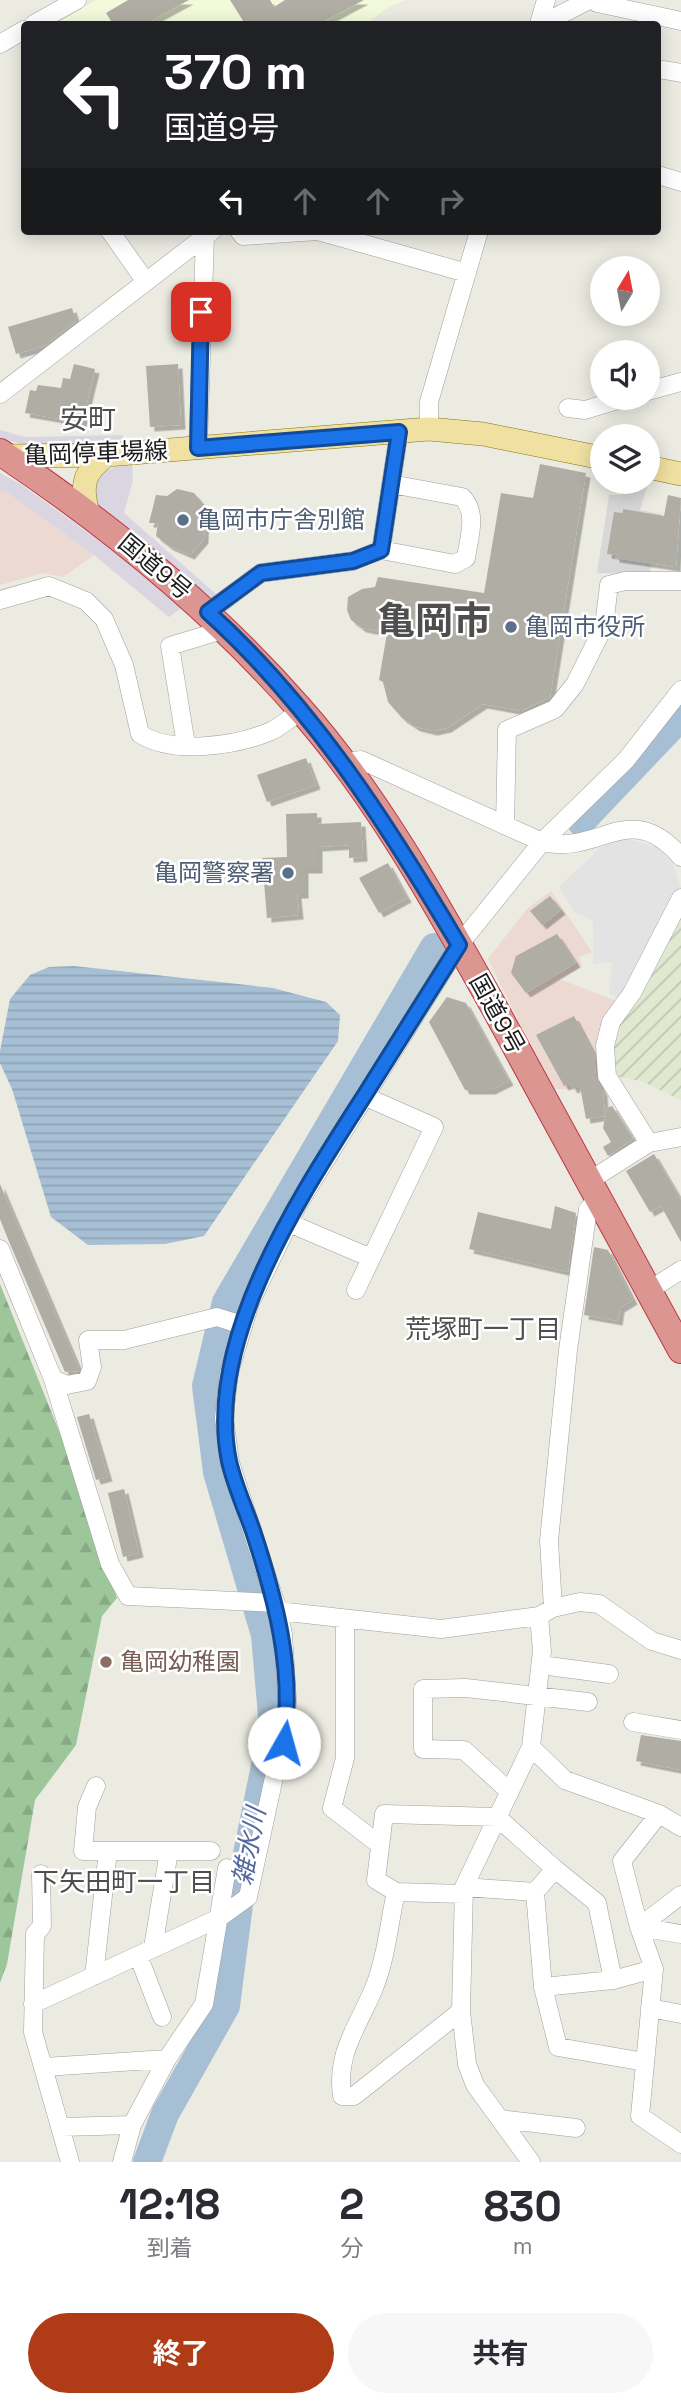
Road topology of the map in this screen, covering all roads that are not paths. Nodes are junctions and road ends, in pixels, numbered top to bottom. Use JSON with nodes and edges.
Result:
{"nodes":[{"id":1,"x":77,"y":0,"type":"edge"},
{"id":2,"x":546,"y":0,"type":"edge"},
{"id":3,"x":591,"y":0,"type":"edge"},
{"id":4,"x":649,"y":13,"type":"edge"},
{"id":5,"x":681,"y":20,"type":"edge"},
{"id":6,"x":39,"y":21,"type":"edge"},
{"id":7,"x":541,"y":21,"type":"edge"},
{"id":8,"x":546,"y":21,"type":"edge"},
{"id":9,"x":21,"y":32,"type":"edge"},
{"id":10,"x":0,"y":44,"type":"edge"},
{"id":11,"x":661,"y":70,"type":"edge"},
{"id":12,"x":681,"y":73,"type":"edge"},
{"id":13,"x":661,"y":176,"type":"edge"},
{"id":14,"x":681,"y":182,"type":"edge"},
{"id":15,"x":113,"y":235,"type":"edge"},
{"id":16,"x":208,"y":235,"type":"edge"},
{"id":17,"x":209,"y":235,"type":"edge"},
{"id":18,"x":332,"y":235,"type":"edge"},
{"id":19,"x":478,"y":235,"type":"edge"},
{"id":20,"x":467,"y":273,"type":"junction"},
{"id":21,"x":146,"y":282,"type":"junction"},
{"id":22,"x":681,"y":382,"type":"edge"},
{"id":23,"x":660,"y":388,"type":"edge"},
{"id":24,"x":0,"y":394,"type":"edge"},
{"id":25,"x":568,"y":408,"type":"dead end"},
{"id":26,"x":590,"y":408,"type":"edge"},
{"id":27,"x":429,"y":429,"type":"junction"},
{"id":28,"x":399,"y":432,"type":"junction"},
{"id":29,"x":198,"y":448,"type":"junction"},
{"id":30,"x":2,"y":455,"type":"edge"},
{"id":31,"x":107,"y":455,"type":"junction"},
{"id":32,"x":590,"y":456,"type":"edge"},
{"id":33,"x":660,"y":470,"type":"edge"},
{"id":34,"x":681,"y":474,"type":"edge"},
{"id":35,"x":391,"y":484,"type":"junction"},
{"id":36,"x":88,"y":512,"type":"junction"},
{"id":37,"x":381,"y":550,"type":"junction"},
{"id":38,"x":681,"y":581,"type":"edge"},
{"id":39,"x":0,"y":600,"type":"edge"},
{"id":40,"x":217,"y":621,"type":"junction"},
{"id":41,"x":681,"y":690,"type":"edge"},
{"id":42,"x":302,"y":710,"type":"junction"},
{"id":43,"x":186,"y":745,"type":"junction"},
{"id":44,"x":343,"y":763,"type":"junction"},
{"id":45,"x":505,"y":825,"type":"junction"},
{"id":46,"x":542,"y":842,"type":"junction"},
{"id":47,"x":681,"y":857,"type":"edge"},
{"id":48,"x":681,"y":898,"type":"edge"},
{"id":49,"x":459,"y":945,"type":"junction"},
{"id":50,"x":364,"y":1096,"type":"junction"},
{"id":51,"x":681,"y":1137,"type":"edge"},
{"id":52,"x":649,"y":1143,"type":"junction"},
{"id":53,"x":594,"y":1190,"type":"junction"},
{"id":54,"x":289,"y":1223,"type":"junction"},
{"id":55,"x":0,"y":1250,"type":"edge"},
{"id":56,"x":371,"y":1258,"type":"junction"},
{"id":57,"x":681,"y":1270,"type":"edge"},
{"id":58,"x":356,"y":1290,"type":"dead end"},
{"id":59,"x":648,"y":1291,"type":"junction"},
{"id":60,"x":242,"y":1325,"type":"junction"},
{"id":61,"x":681,"y":1350,"type":"edge"},
{"id":62,"x":53,"y":1379,"type":"junction"},
{"id":63,"x":277,"y":1607,"type":"junction"},
{"id":64,"x":547,"y":1612,"type":"junction"},
{"id":65,"x":345,"y":1619,"type":"junction"},
{"id":66,"x":681,"y":1650,"type":"edge"},
{"id":67,"x":541,"y":1665,"type":"junction"},
{"id":68,"x":608,"y":1674,"type":"dead end"},
{"id":69,"x":538,"y":1697,"type":"junction"},
{"id":70,"x":588,"y":1702,"type":"dead end"},
{"id":71,"x":633,"y":1722,"type":"dead end"},
{"id":72,"x":681,"y":1730,"type":"edge"},
{"id":73,"x":531,"y":1747,"type":"junction"},
{"id":74,"x":96,"y":1786,"type":"dead end"},
{"id":75,"x":510,"y":1792,"type":"junction"},
{"id":76,"x":659,"y":1814,"type":"junction"},
{"id":77,"x":497,"y":1817,"type":"junction"},
{"id":78,"x":681,"y":1827,"type":"edge"},
{"id":79,"x":380,"y":1845,"type":"junction"},
{"id":80,"x":108,"y":1851,"type":"junction"},
{"id":81,"x":169,"y":1851,"type":"junction"},
{"id":82,"x":211,"y":1851,"type":"dead end"},
{"id":83,"x":227,"y":1868,"type":"dead end"},
{"id":84,"x":555,"y":1869,"type":"junction"},
{"id":85,"x":41,"y":1874,"type":"dead end"},
{"id":86,"x":463,"y":1891,"type":"junction"},
{"id":87,"x":396,"y":1892,"type":"junction"},
{"id":88,"x":535,"y":1892,"type":"junction"},
{"id":89,"x":681,"y":1895,"type":"edge"},
{"id":90,"x":219,"y":1918,"type":"junction"},
{"id":91,"x":639,"y":1927,"type":"junction"},
{"id":92,"x":681,"y":1934,"type":"edge"},
{"id":93,"x":146,"y":1952,"type":"junction"},
{"id":94,"x":653,"y":1969,"type":"junction"},
{"id":95,"x":94,"y":1976,"type":"junction"},
{"id":96,"x":612,"y":1980,"type":"junction"},
{"id":97,"x":543,"y":1987,"type":"junction"},
{"id":98,"x":33,"y":2004,"type":"junction"},
{"id":99,"x":650,"y":2008,"type":"junction"},
{"id":100,"x":461,"y":2011,"type":"junction"},
{"id":101,"x":681,"y":2014,"type":"edge"},
{"id":102,"x":162,"y":2017,"type":"dead end"},
{"id":103,"x":167,"y":2059,"type":"junction"},
{"id":104,"x":645,"y":2062,"type":"junction"},
{"id":105,"x":45,"y":2067,"type":"junction"},
{"id":106,"x":500,"y":2119,"type":"junction"},
{"id":107,"x":132,"y":2125,"type":"junction"},
{"id":108,"x":62,"y":2127,"type":"junction"},
{"id":109,"x":576,"y":2128,"type":"dead end"},
{"id":110,"x":681,"y":2144,"type":"edge"},
{"id":111,"x":70,"y":2162,"type":"edge"},
{"id":112,"x":122,"y":2162,"type":"edge"},
{"id":113,"x":531,"y":2162,"type":"edge"}],
"edges":[{"from":1,"to":6,"type":"street"},
{"from":2,"to":7,"type":"street"},
{"from":3,"to":4,"type":"street"},
{"from":3,"to":8,"type":"street"},
{"from":4,"to":5,"type":"street"},
{"from":9,"to":10,"type":"street"},
{"from":11,"to":12,"type":"street"},
{"from":13,"to":14,"type":"street"},
{"from":15,"to":21,"type":"street"},
{"from":16,"to":21,"type":"street"},
{"from":17,"to":29,"type":"street"},
{"from":18,"to":20,"type":"street"},
{"from":19,"to":20,"type":"street"},
{"from":20,"to":27,"type":"street"},
{"from":21,"to":24,"type":"street"},
{"from":22,"to":23,"type":"street"},
{"from":25,"to":26,"type":"street"},
{"from":27,"to":28,"type":"main road","name":"亀岡停車場線"},
{"from":27,"to":32,"type":"main road","name":"亀岡停車場線"},
{"from":28,"to":29,"type":"main road","name":"亀岡停車場線"},
{"from":28,"to":35,"type":"street"},
{"from":29,"to":31,"type":"main road","name":"亀岡停車場線"},
{"from":30,"to":31,"type":"main road","name":"亀岡停車場線"},
{"from":30,"to":36,"type":"highway","name":"国道9号"},
{"from":31,"to":36,"type":"main road"},
{"from":33,"to":34,"type":"main road"},
{"from":35,"to":37,"type":"street"},
{"from":35,"to":37,"type":"street"},
{"from":36,"to":40,"type":"highway","name":"国道9号"},
{"from":37,"to":40,"type":"street"},
{"from":38,"to":45,"type":"street"},
{"from":39,"to":43,"type":"street"},
{"from":40,"to":42,"type":"highway","name":"国道9号"},
{"from":40,"to":43,"type":"street"},
{"from":41,"to":46,"type":"street"},
{"from":42,"to":43,"type":"street"},
{"from":42,"to":44,"type":"highway","name":"国道9号"},
{"from":44,"to":45,"type":"street"},
{"from":44,"to":49,"type":"highway","name":"国道9号"},
{"from":45,"to":46,"type":"street"},
{"from":46,"to":47,"type":"street"},
{"from":46,"to":49,"type":"street"},
{"from":48,"to":52,"type":"street"},
{"from":49,"to":50,"type":"street"},
{"from":49,"to":53,"type":"highway","name":"国道9号"},
{"from":50,"to":54,"type":"street"},
{"from":50,"to":56,"type":"street"},
{"from":51,"to":52,"type":"street"},
{"from":52,"to":53,"type":"street"},
{"from":53,"to":59,"type":"highway","name":"国道9号"},
{"from":53,"to":64,"type":"street"},
{"from":54,"to":56,"type":"street"},
{"from":54,"to":60,"type":"street"},
{"from":55,"to":62,"type":"street"},
{"from":56,"to":58,"type":"street"},
{"from":57,"to":59,"type":"street"},
{"from":59,"to":61,"type":"highway","name":"国道9号"},
{"from":60,"to":62,"type":"street"},
{"from":60,"to":63,"type":"street"},
{"from":62,"to":63,"type":"street"},
{"from":63,"to":65,"type":"street"},
{"from":63,"to":90,"type":"street"},
{"from":64,"to":65,"type":"street"},
{"from":64,"to":66,"type":"street"},
{"from":64,"to":67,"type":"street"},
{"from":65,"to":79,"type":"street"},
{"from":67,"to":68,"type":"street"},
{"from":67,"to":69,"type":"street"},
{"from":69,"to":70,"type":"street"},
{"from":69,"to":73,"type":"street"},
{"from":69,"to":75,"type":"street"},
{"from":71,"to":72,"type":"street"},
{"from":73,"to":75,"type":"street"},
{"from":73,"to":76,"type":"street"},
{"from":74,"to":80,"type":"street"},
{"from":75,"to":77,"type":"street"},
{"from":76,"to":78,"type":"street"},
{"from":76,"to":91,"type":"street"},
{"from":77,"to":79,"type":"street"},
{"from":77,"to":84,"type":"street"},
{"from":77,"to":86,"type":"street"},
{"from":79,"to":87,"type":"street"},
{"from":80,"to":81,"type":"street"},
{"from":80,"to":95,"type":"street"},
{"from":81,"to":82,"type":"street"},
{"from":81,"to":93,"type":"street"},
{"from":83,"to":90,"type":"street"},
{"from":84,"to":88,"type":"street"},
{"from":84,"to":96,"type":"street"},
{"from":85,"to":98,"type":"street"},
{"from":86,"to":87,"type":"street"},
{"from":86,"to":88,"type":"street"},
{"from":86,"to":100,"type":"street"},
{"from":87,"to":100,"type":"street"},
{"from":88,"to":97,"type":"street"},
{"from":89,"to":91,"type":"street"},
{"from":90,"to":93,"type":"street"},
{"from":90,"to":103,"type":"street"},
{"from":91,"to":92,"type":"street"},
{"from":91,"to":94,"type":"street"},
{"from":93,"to":95,"type":"street"},
{"from":93,"to":102,"type":"street"},
{"from":94,"to":96,"type":"street"},
{"from":94,"to":99,"type":"street"},
{"from":95,"to":98,"type":"street"},
{"from":96,"to":97,"type":"street"},
{"from":97,"to":104,"type":"street"},
{"from":98,"to":105,"type":"street"},
{"from":99,"to":101,"type":"street"},
{"from":99,"to":104,"type":"street"},
{"from":100,"to":106,"type":"street"},
{"from":103,"to":105,"type":"street"},
{"from":103,"to":107,"type":"street"},
{"from":104,"to":110,"type":"street"},
{"from":105,"to":108,"type":"street"},
{"from":106,"to":109,"type":"street"},
{"from":106,"to":113,"type":"street"},
{"from":107,"to":108,"type":"street"},
{"from":107,"to":112,"type":"street"},
{"from":108,"to":111,"type":"street"}]}
